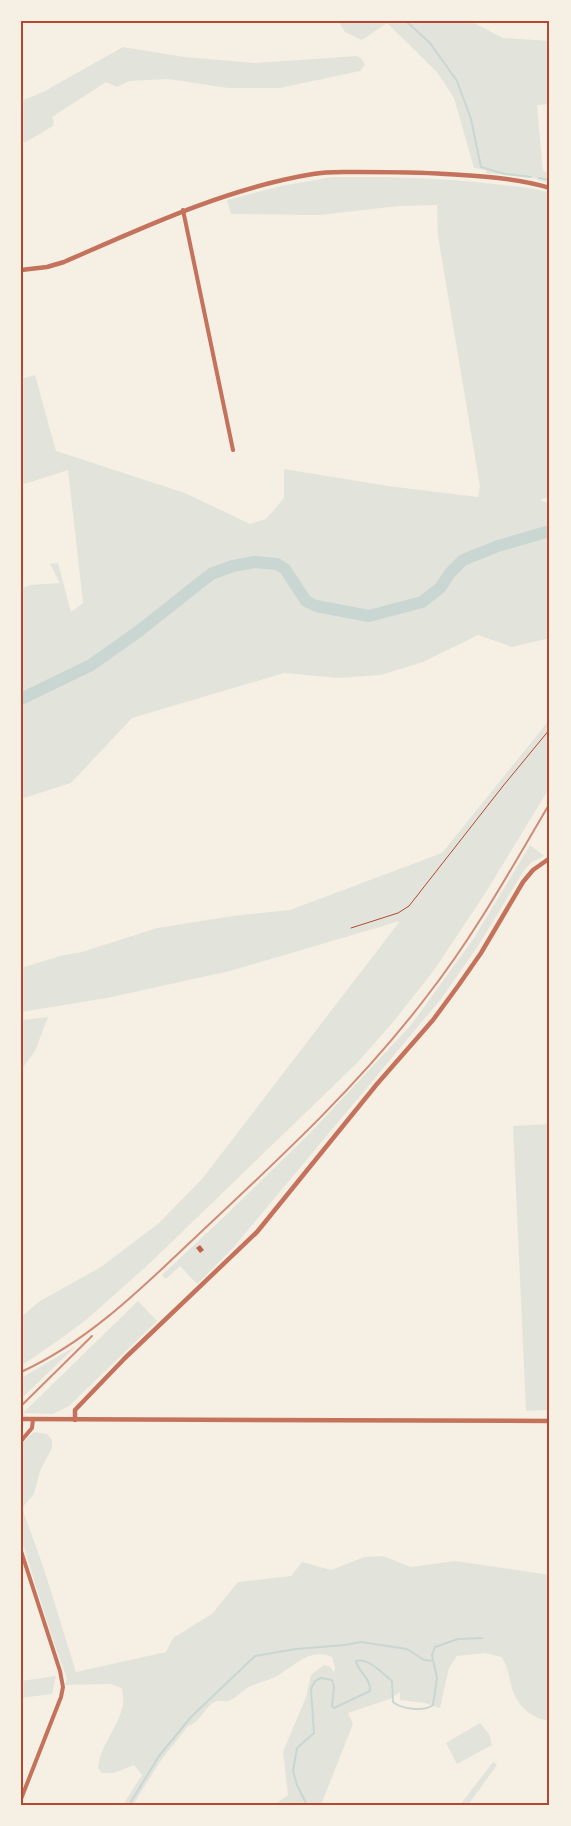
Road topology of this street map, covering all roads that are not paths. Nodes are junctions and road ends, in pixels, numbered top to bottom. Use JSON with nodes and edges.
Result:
{"nodes":[{"id":1,"x":550,"y":188,"type":"edge"},
{"id":2,"x":183,"y":210,"type":"junction"},
{"id":3,"x":21,"y":270,"type":"edge"},
{"id":4,"x":233,"y":450,"type":"dead end"},
{"id":5,"x":550,"y":858,"type":"edge"},
{"id":6,"x":21,"y":1419,"type":"edge"},
{"id":7,"x":33,"y":1419,"type":"junction"},
{"id":8,"x":75,"y":1420,"type":"junction"},
{"id":9,"x":550,"y":1421,"type":"edge"},
{"id":10,"x":21,"y":1441,"type":"edge"},
{"id":11,"x":21,"y":1551,"type":"edge"},
{"id":12,"x":21,"y":1799,"type":"edge"}],
"edges":[{"from":1,"to":2,"type":"street"},
{"from":2,"to":3,"type":"street"},
{"from":2,"to":4,"type":"street"},
{"from":5,"to":8,"type":"street"},
{"from":6,"to":7,"type":"street"},
{"from":7,"to":8,"type":"street"},
{"from":7,"to":10,"type":"street"},
{"from":8,"to":9,"type":"street"},
{"from":11,"to":12,"type":"street"}]}
